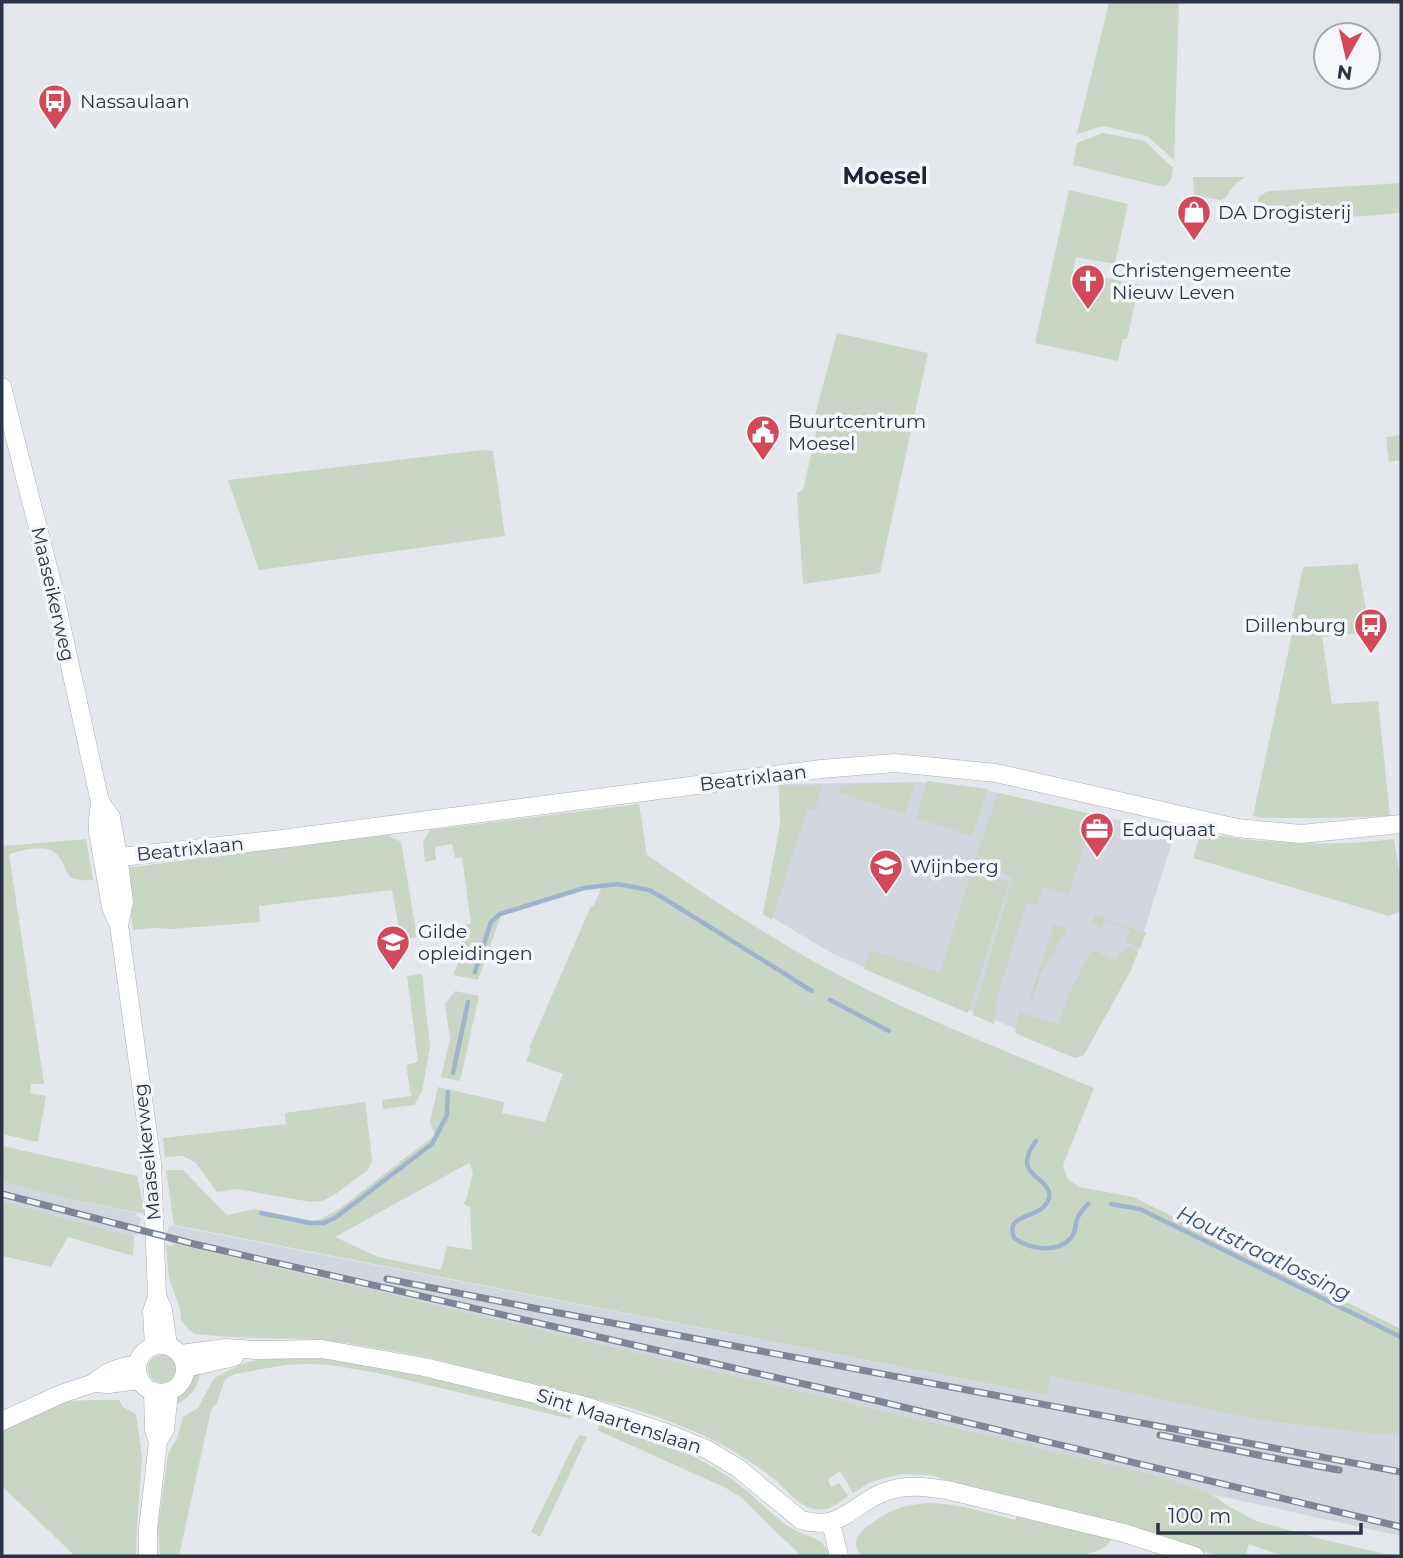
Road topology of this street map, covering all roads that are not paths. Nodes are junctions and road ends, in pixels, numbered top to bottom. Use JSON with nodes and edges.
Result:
{"nodes":[{"id":1,"x":2,"y":387,"type":"edge"},
{"id":2,"x":1400,"y":824,"type":"edge"},
{"id":3,"x":111,"y":857,"type":"junction"},
{"id":4,"x":172,"y":1353,"type":"junction"},
{"id":5,"x":149,"y":1382,"type":"junction"},
{"id":6,"x":2,"y":1421,"type":"edge"},
{"id":7,"x":831,"y":1523,"type":"junction"},
{"id":8,"x":148,"y":1556,"type":"edge"},
{"id":9,"x":839,"y":1556,"type":"edge"},
{"id":10,"x":1195,"y":1556,"type":"edge"}],
"edges":[{"from":1,"to":3,"type":"street","name":"Maaseikerweg"},
{"from":2,"to":3,"type":"street","name":"Beatrixlaan"},
{"from":3,"to":4,"type":"street","name":"Maaseikerweg"},
{"from":4,"to":5,"type":"street"},
{"from":4,"to":5,"type":"street"},
{"from":4,"to":7,"type":"street","name":"Sint Maartenslaan"},
{"from":5,"to":6,"type":"street"},
{"from":5,"to":8,"type":"street"},
{"from":7,"to":9,"type":"street"},
{"from":7,"to":10,"type":"street"}]}
